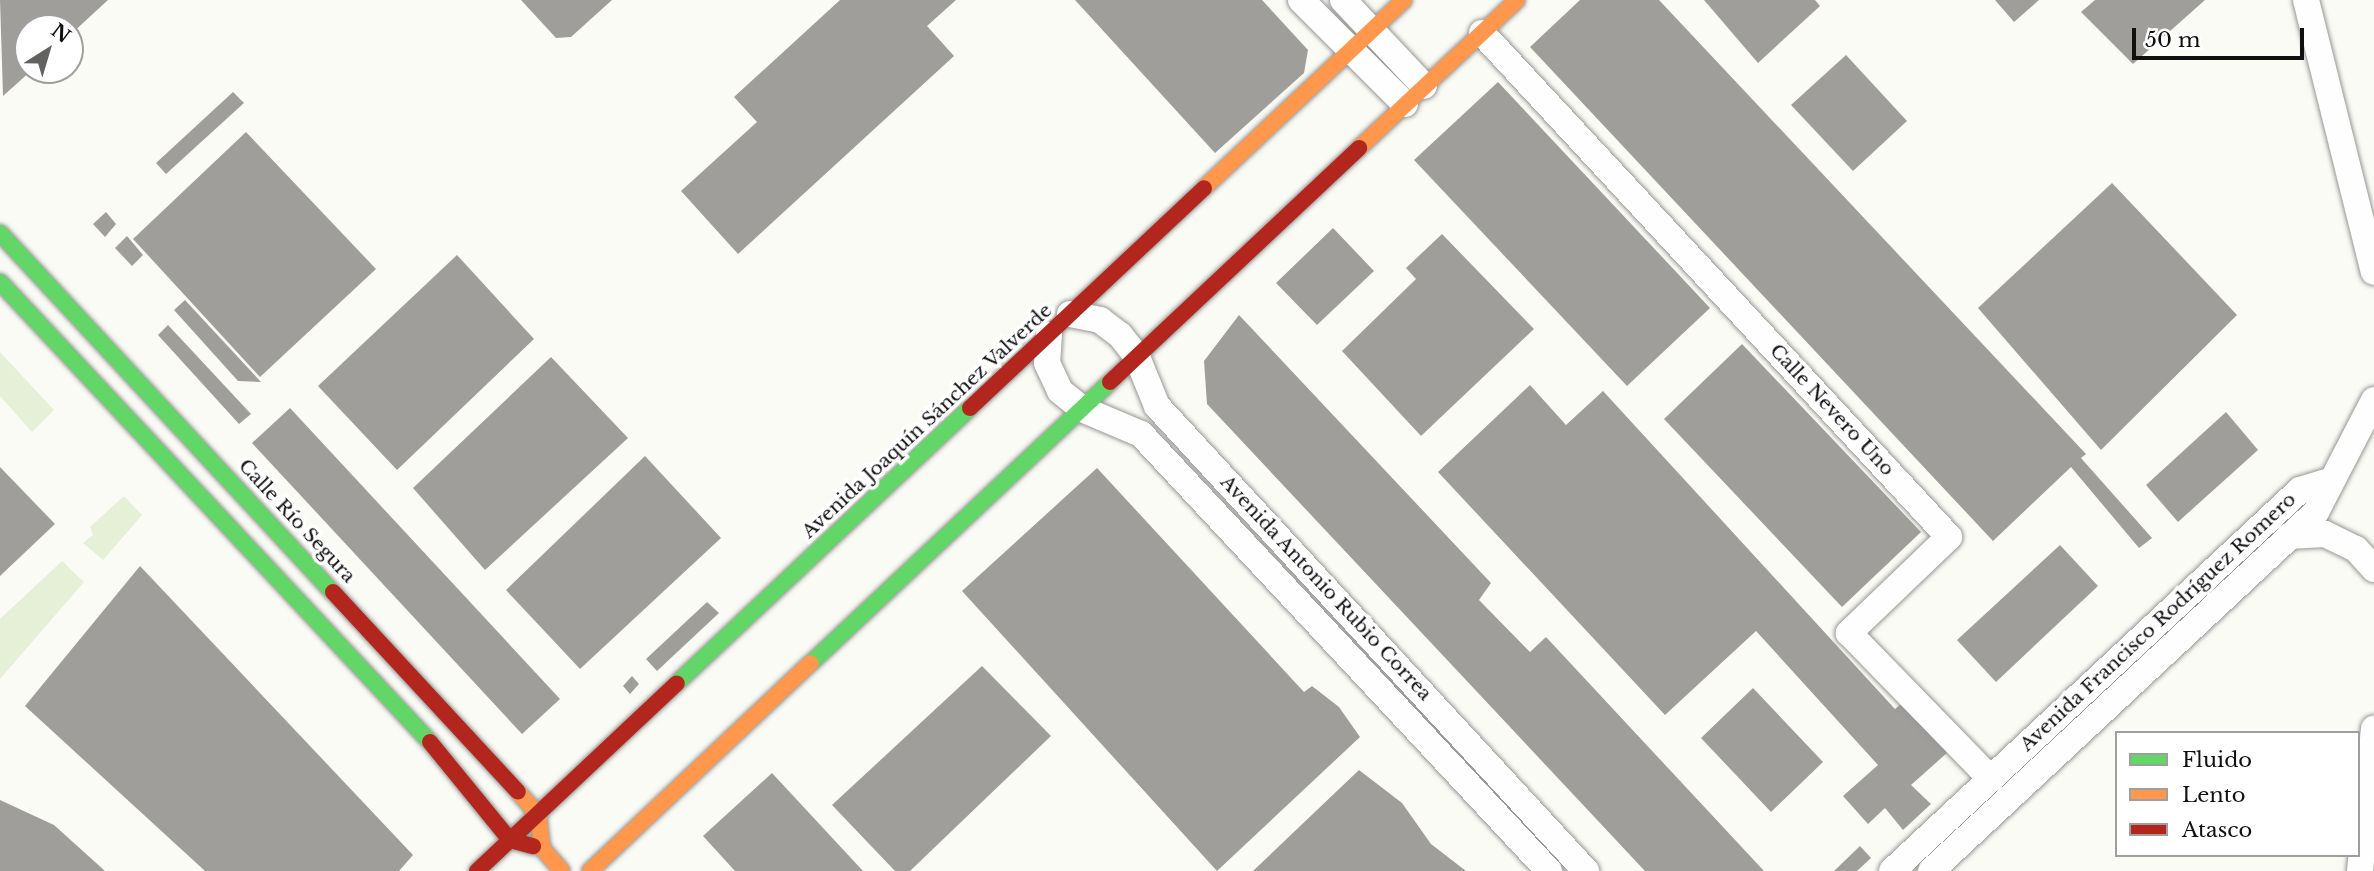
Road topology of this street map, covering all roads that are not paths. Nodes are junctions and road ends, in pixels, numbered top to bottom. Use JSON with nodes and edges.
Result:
{"nodes":[{"id":1,"x":1301,"y":0,"type":"edge"},
{"id":2,"x":1343,"y":0,"type":"edge"},
{"id":3,"x":1404,"y":0,"type":"edge"},
{"id":4,"x":1517,"y":0,"type":"edge"},
{"id":5,"x":2306,"y":0,"type":"edge"},
{"id":6,"x":1372,"y":30,"type":"junction"},
{"id":7,"x":1482,"y":33,"type":"junction"},
{"id":8,"x":1349,"y":52,"type":"junction"},
{"id":9,"x":1414,"y":95,"type":"junction"},
{"id":10,"x":0,"y":233,"type":"edge"},
{"id":11,"x":2374,"y":272,"type":"edge"},
{"id":12,"x":0,"y":282,"type":"edge"},
{"id":13,"x":1070,"y":314,"type":"junction"},
{"id":14,"x":1049,"y":335,"type":"junction"},
{"id":15,"x":1137,"y":357,"type":"junction"},
{"id":16,"x":2374,"y":400,"type":"edge"},
{"id":17,"x":1082,"y":409,"type":"junction"},
{"id":18,"x":183,"y":429,"type":"junction"},
{"id":19,"x":158,"y":451,"type":"junction"},
{"id":20,"x":2329,"y":481,"type":"junction"},
{"id":21,"x":2289,"y":536,"type":"junction"},
{"id":22,"x":2374,"y":569,"type":"edge"},
{"id":23,"x":454,"y":720,"type":"junction"},
{"id":24,"x":2374,"y":729,"type":"edge"},
{"id":25,"x":1991,"y":779,"type":"junction"},
{"id":26,"x":571,"y":781,"type":"junction"},
{"id":27,"x":538,"y":814,"type":"junction"},
{"id":28,"x":516,"y":834,"type":"junction"},
{"id":29,"x":542,"y":848,"type":"junction"},
{"id":30,"x":477,"y":871,"type":"edge"},
{"id":31,"x":562,"y":871,"type":"edge"},
{"id":32,"x":590,"y":871,"type":"edge"},
{"id":33,"x":1549,"y":871,"type":"edge"},
{"id":34,"x":1586,"y":871,"type":"edge"},
{"id":35,"x":1892,"y":871,"type":"edge"},
{"id":36,"x":1931,"y":871,"type":"edge"},
{"id":37,"x":2360,"y":871,"type":"edge"}],
"edges":[{"from":1,"to":8,"type":"street"},
{"from":2,"to":6,"type":"street"},
{"from":3,"to":6,"type":"main road","name":"Avenida Joaquín Sánchez Valverde"},
{"from":4,"to":7,"type":"main road"},
{"from":5,"to":11,"type":"street"},
{"from":6,"to":8,"type":"main road","name":"Avenida Joaquín Sánchez Valverde"},
{"from":6,"to":9,"type":"street"},
{"from":7,"to":9,"type":"main road"},
{"from":7,"to":25,"type":"street","name":"Calle Nevero Uno"},
{"from":8,"to":9,"type":"street"},
{"from":8,"to":13,"type":"main road","name":"Avenida Joaquín Sánchez Valverde"},
{"from":9,"to":15,"type":"main road"},
{"from":10,"to":18,"type":"main road","name":"Calle Río Segura"},
{"from":12,"to":19,"type":"main road"},
{"from":13,"to":14,"type":"main road","name":"Avenida Joaquín Sánchez Valverde"},
{"from":13,"to":15,"type":"street","name":"Avenida Antonio Rubio Correa"},
{"from":14,"to":17,"type":"street","name":"Avenida Antonio Rubio Correa"},
{"from":14,"to":26,"type":"main road","name":"Avenida Joaquín Sánchez Valverde"},
{"from":15,"to":17,"type":"main road"},
{"from":15,"to":34,"type":"street","name":"Avenida Antonio Rubio Correa"},
{"from":16,"to":20,"type":"street"},
{"from":17,"to":32,"type":"main road"},
{"from":17,"to":33,"type":"street","name":"Avenida Antonio Rubio Correa"},
{"from":18,"to":19,"type":"main road"},
{"from":18,"to":23,"type":"main road","name":"Calle Río Segura"},
{"from":19,"to":28,"type":"main road"},
{"from":20,"to":21,"type":"street","name":"Avenida Francisco Rodríguez Romero"},
{"from":20,"to":25,"type":"street","name":"Avenida Francisco Rodríguez Romero"},
{"from":21,"to":22,"type":"street"},
{"from":21,"to":36,"type":"street","name":"Avenida Francisco Rodríguez Romero"},
{"from":23,"to":26,"type":"main road"},
{"from":23,"to":27,"type":"main road","name":"Calle Río Segura"},
{"from":24,"to":37,"type":"street"},
{"from":25,"to":35,"type":"street","name":"Avenida Francisco Rodríguez Romero"},
{"from":26,"to":27,"type":"main road","name":"Avenida Joaquín Sánchez Valverde"},
{"from":27,"to":28,"type":"main road","name":"Avenida Joaquín Sánchez Valverde"},
{"from":27,"to":29,"type":"main road"},
{"from":28,"to":29,"type":"main road"},
{"from":28,"to":30,"type":"main road","name":"Avenida Joaquín Sánchez Valverde"},
{"from":29,"to":31,"type":"main road"}]}
